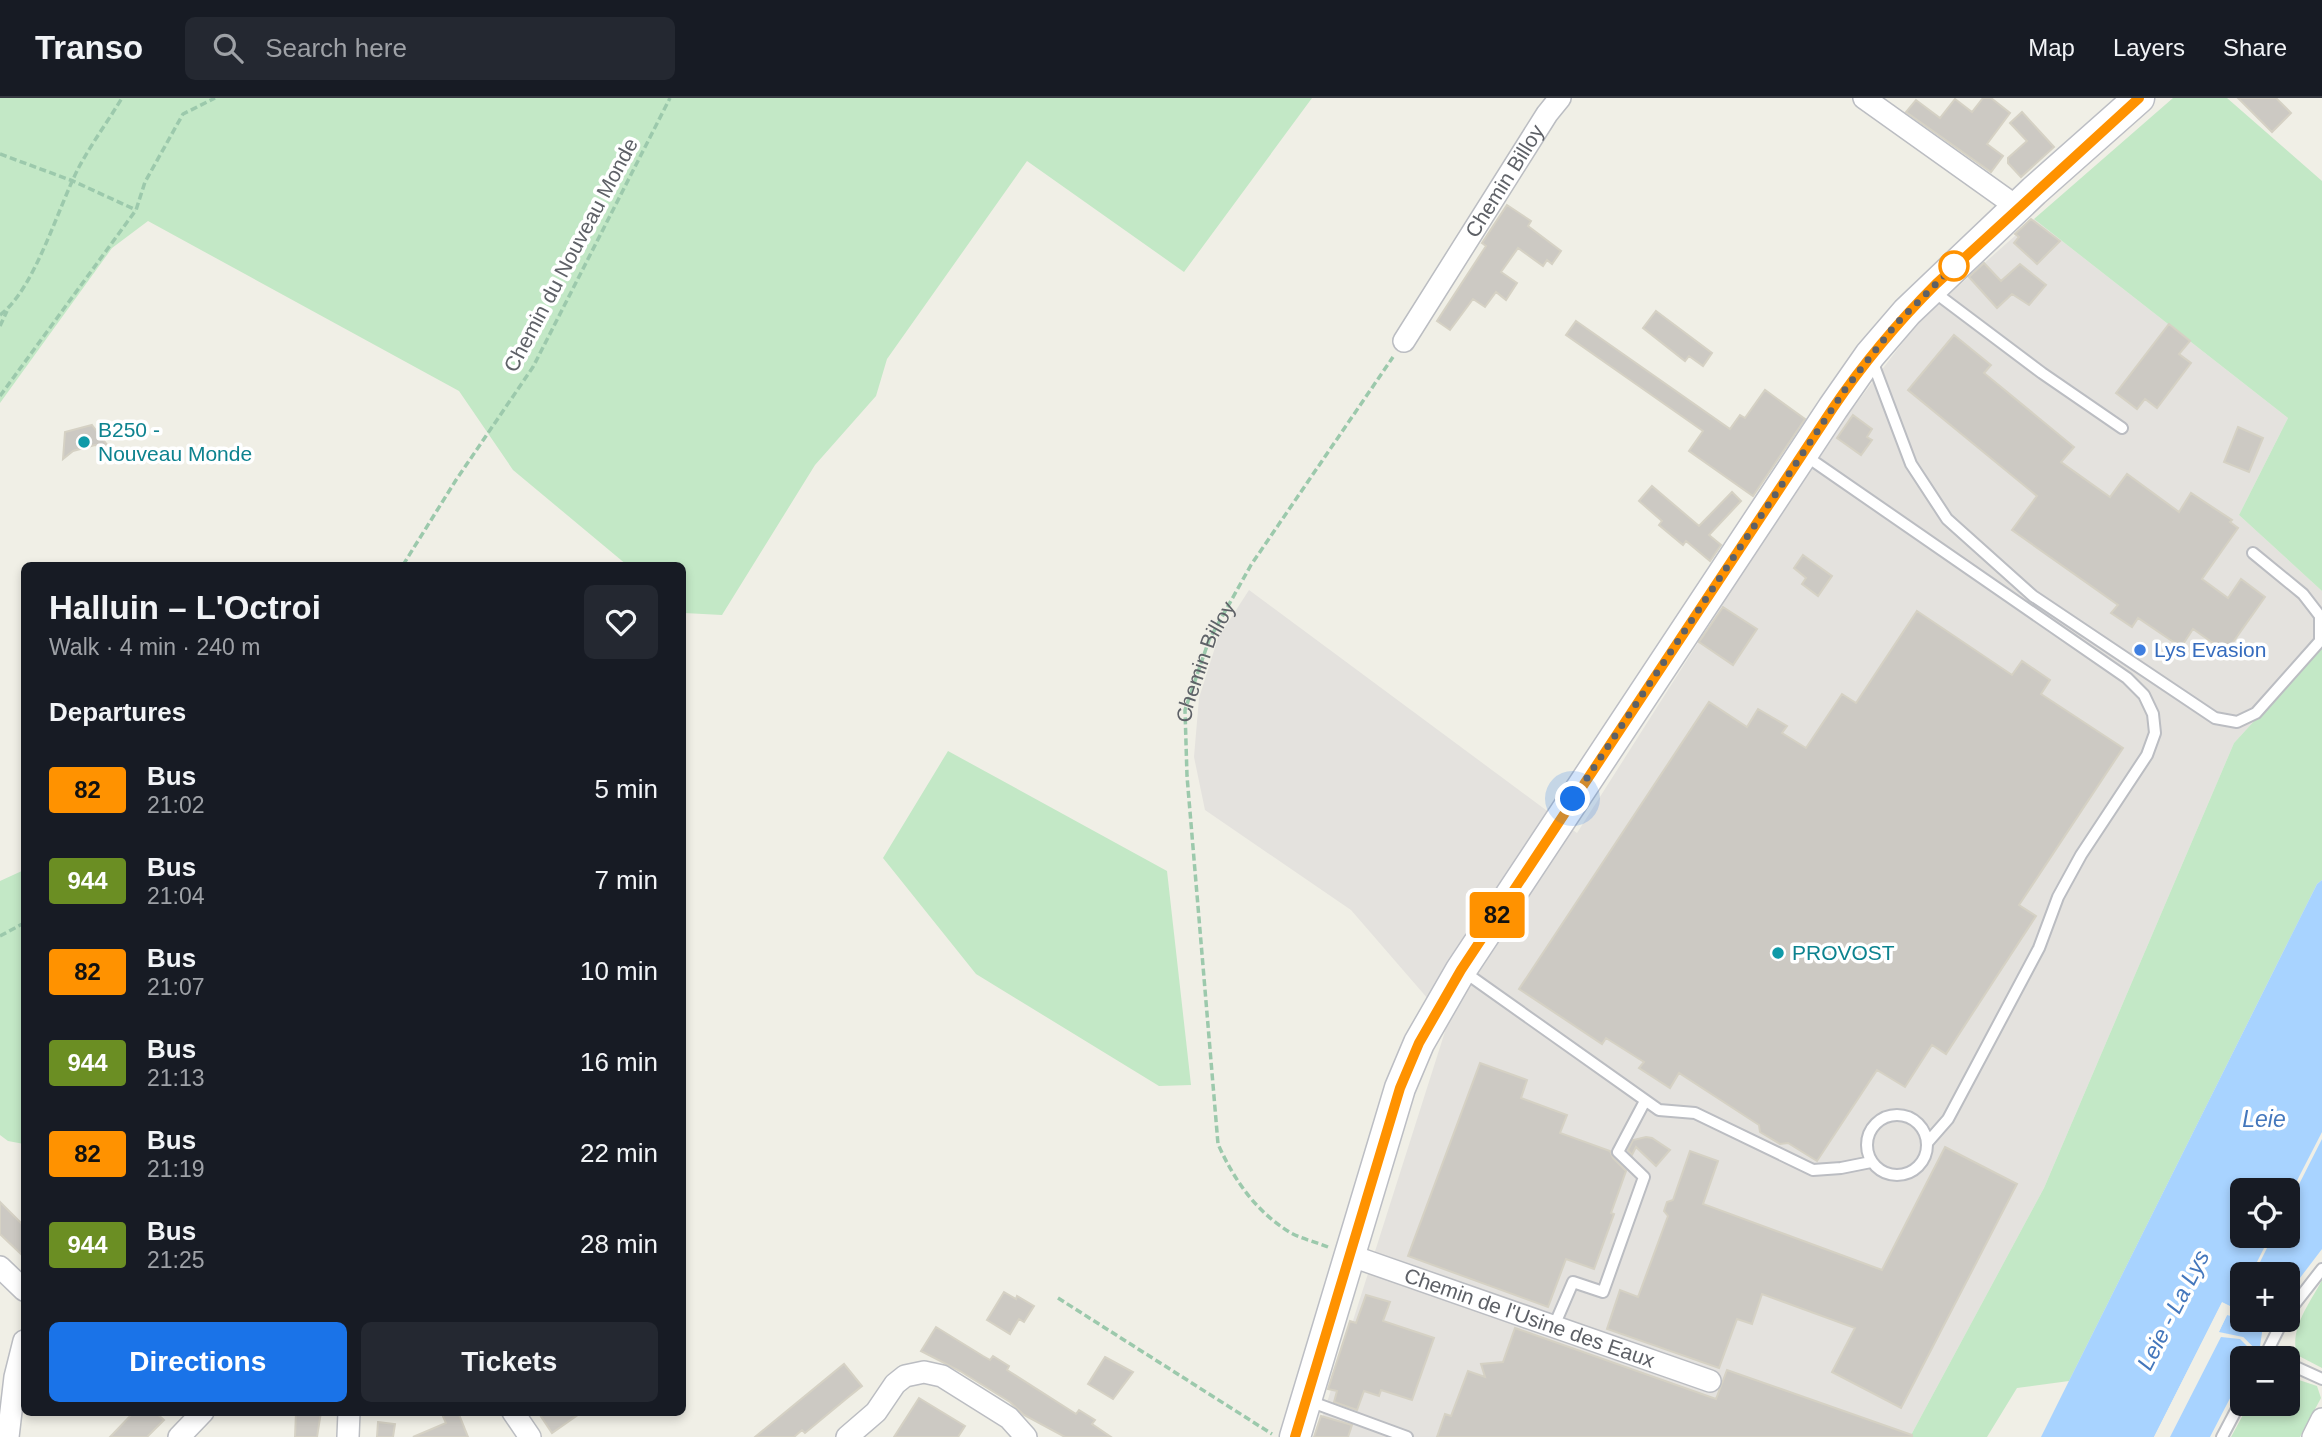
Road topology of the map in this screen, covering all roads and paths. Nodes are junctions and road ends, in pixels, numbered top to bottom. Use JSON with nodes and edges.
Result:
{"nodes":[{"id":1,"x":122,"y":98,"type":"edge"},
{"id":2,"x":215,"y":98,"type":"edge"},
{"id":3,"x":670,"y":98,"type":"edge"},
{"id":4,"x":1560,"y":98,"type":"edge"},
{"id":5,"x":1864,"y":98,"type":"edge"},
{"id":6,"x":2139,"y":98,"type":"edge"},
{"id":7,"x":0,"y":154,"type":"edge"},
{"id":8,"x":73,"y":181,"type":"junction"},
{"id":9,"x":2017,"y":207,"type":"junction"},
{"id":10,"x":136,"y":210,"type":"junction"},
{"id":11,"x":1930,"y":289,"type":"junction"},
{"id":12,"x":11,"y":303,"type":"junction"},
{"id":13,"x":0,"y":314,"type":"edge"},
{"id":14,"x":0,"y":326,"type":"edge"},
{"id":15,"x":1404,"y":341,"type":"joint"},
{"id":16,"x":1870,"y":355,"type":"junction"},
{"id":17,"x":0,"y":396,"type":"edge"},
{"id":18,"x":2122,"y":428,"type":"dead end"},
{"id":19,"x":1803,"y":454,"type":"junction"},
{"id":20,"x":2253,"y":553,"type":"dead end"},
{"id":21,"x":405,"y":562,"type":"edge"},
{"id":22,"x":21,"y":925,"type":"edge"},
{"id":23,"x":0,"y":936,"type":"edge"},
{"id":24,"x":1461,"y":970,"type":"junction"},
{"id":25,"x":1645,"y":1101,"type":"junction"},
{"id":26,"x":1927,"y":1143,"type":"junction"},
{"id":27,"x":1871,"y":1162,"type":"junction"},
{"id":28,"x":1349,"y":1255,"type":"junction"},
{"id":29,"x":0,"y":1267,"type":"edge"},
{"id":30,"x":2322,"y":1269,"type":"edge"},
{"id":31,"x":21,"y":1287,"type":"edge"},
{"id":32,"x":2300,"y":1297,"type":"edge"},
{"id":33,"x":1058,"y":1298,"type":"dead end"},
{"id":34,"x":1554,"y":1326,"type":"junction"},
{"id":35,"x":21,"y":1354,"type":"edge"},
{"id":36,"x":2300,"y":1369,"type":"edge"},
{"id":37,"x":2322,"y":1379,"type":"edge"},
{"id":38,"x":1710,"y":1381,"type":"dead end"},
{"id":39,"x":1307,"y":1400,"type":"junction"},
{"id":40,"x":198,"y":1416,"type":"edge"},
{"id":41,"x":349,"y":1416,"type":"edge"},
{"id":42,"x":516,"y":1416,"type":"edge"},
{"id":43,"x":2233,"y":1416,"type":"edge"},
{"id":44,"x":2322,"y":1419,"type":"edge"},
{"id":45,"x":8,"y":1437,"type":"edge"},
{"id":46,"x":179,"y":1437,"type":"edge"},
{"id":47,"x":348,"y":1437,"type":"edge"},
{"id":48,"x":530,"y":1437,"type":"edge"},
{"id":49,"x":847,"y":1437,"type":"edge"},
{"id":50,"x":1026,"y":1437,"type":"edge"},
{"id":51,"x":1277,"y":1437,"type":"edge"},
{"id":52,"x":1295,"y":1437,"type":"edge"},
{"id":53,"x":1407,"y":1437,"type":"edge"},
{"id":54,"x":2222,"y":1437,"type":"edge"},
{"id":55,"x":2313,"y":1437,"type":"edge"}],
"edges":[{"from":1,"to":8,"type":"path"},
{"from":2,"to":10,"type":"path"},
{"from":3,"to":21,"type":"path","name":"Chemin du Nouveau Monde"},
{"from":4,"to":15,"type":"street","name":"Chemin Billoy"},
{"from":5,"to":9,"type":"street"},
{"from":6,"to":9,"type":"main road"},
{"from":7,"to":8,"type":"path"},
{"from":8,"to":10,"type":"path"},
{"from":8,"to":12,"type":"path"},
{"from":9,"to":11,"type":"main road"},
{"from":10,"to":17,"type":"path"},
{"from":11,"to":16,"type":"main road"},
{"from":11,"to":18,"type":"lane"},
{"from":12,"to":13,"type":"path"},
{"from":12,"to":14,"type":"path"},
{"from":15,"to":28,"type":"path","name":"Chemin Billoy"},
{"from":16,"to":19,"type":"main road"},
{"from":16,"to":20,"type":"lane"},
{"from":19,"to":24,"type":"main road"},
{"from":19,"to":26,"type":"lane"},
{"from":22,"to":23,"type":"path"},
{"from":24,"to":25,"type":"lane"},
{"from":24,"to":28,"type":"main road"},
{"from":25,"to":27,"type":"lane"},
{"from":25,"to":34,"type":"lane"},
{"from":26,"to":27,"type":"lane"},
{"from":26,"to":27,"type":"lane"},
{"from":28,"to":34,"type":"street","name":"Chemin de l'Usine des Eaux"},
{"from":28,"to":39,"type":"main road"},
{"from":29,"to":31,"type":"street"},
{"from":30,"to":32,"type":"lane"},
{"from":33,"to":51,"type":"path"},
{"from":34,"to":38,"type":"street","name":"Chemin de l'Usine des Eaux"},
{"from":35,"to":45,"type":"street"},
{"from":36,"to":37,"type":"lane"},
{"from":39,"to":52,"type":"main road"},
{"from":39,"to":53,"type":"lane"},
{"from":40,"to":46,"type":"street"},
{"from":41,"to":47,"type":"street"},
{"from":42,"to":48,"type":"street"},
{"from":43,"to":54,"type":"lane"},
{"from":44,"to":55,"type":"street"},
{"from":49,"to":50,"type":"street"}]}
